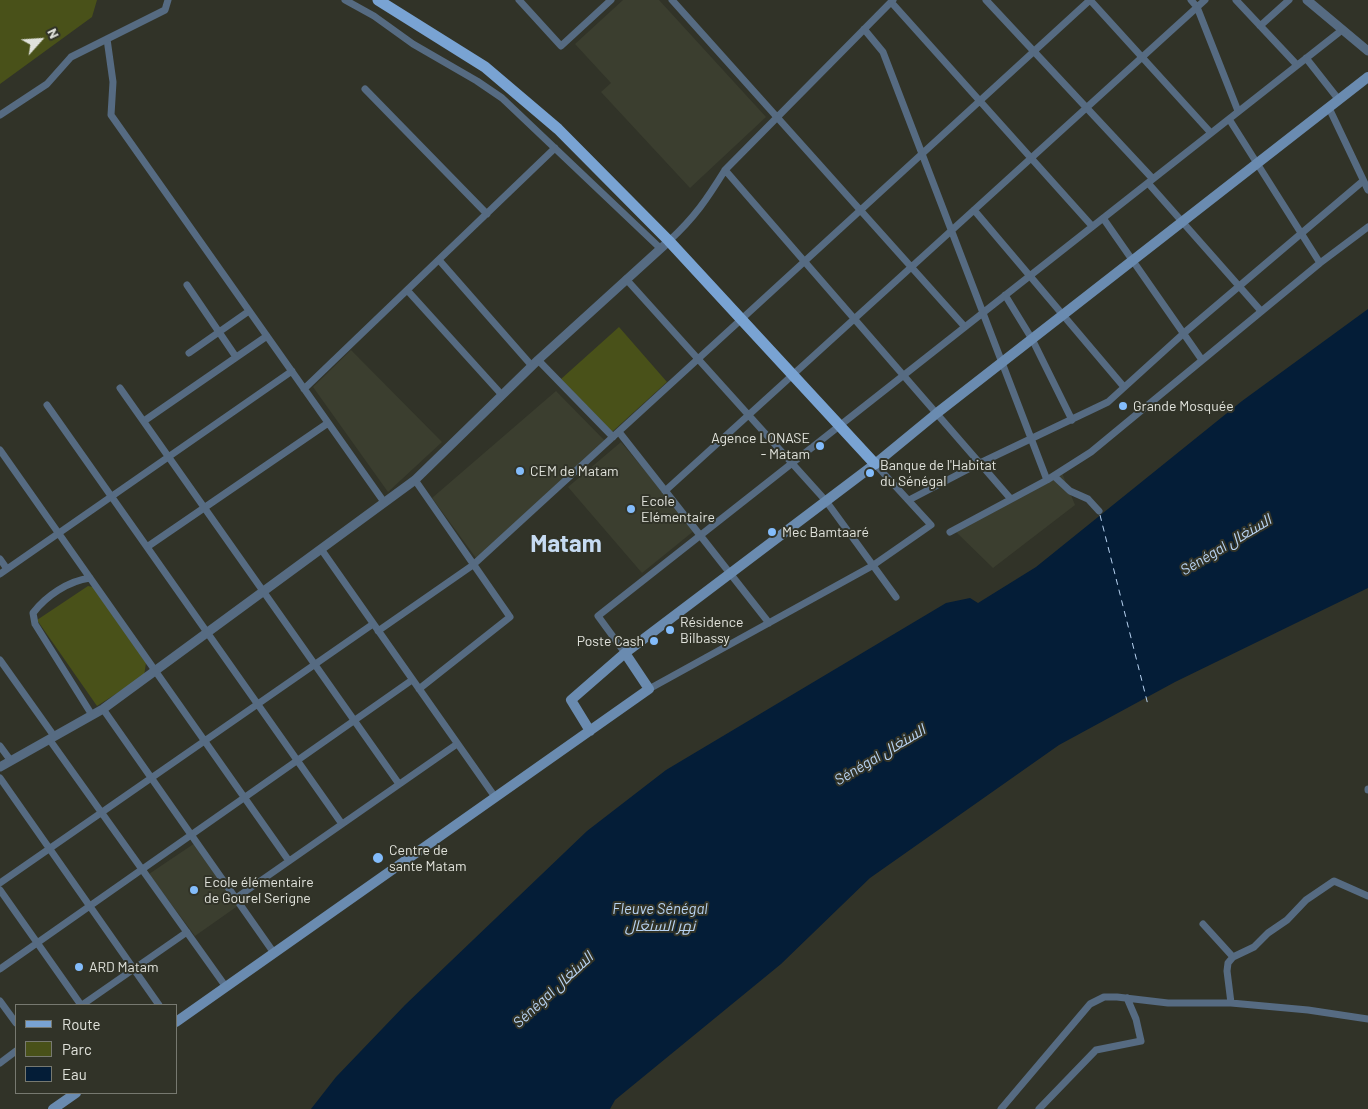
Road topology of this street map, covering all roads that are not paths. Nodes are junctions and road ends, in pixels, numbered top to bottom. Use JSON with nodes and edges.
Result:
{"nodes":[{"id":1,"x":168,"y":0,"type":"edge"},
{"id":2,"x":345,"y":0,"type":"edge"},
{"id":3,"x":378,"y":0,"type":"edge"},
{"id":4,"x":519,"y":0,"type":"edge"},
{"id":5,"x":610,"y":0,"type":"edge"},
{"id":6,"x":672,"y":0,"type":"edge"},
{"id":7,"x":986,"y":0,"type":"edge"},
{"id":8,"x":1090,"y":0,"type":"edge"},
{"id":9,"x":1191,"y":0,"type":"edge"},
{"id":10,"x":1205,"y":0,"type":"edge"},
{"id":11,"x":1236,"y":0,"type":"edge"},
{"id":12,"x":1289,"y":0,"type":"edge"},
{"id":13,"x":1307,"y":0,"type":"edge"},
{"id":14,"x":892,"y":1,"type":"edge"},
{"id":15,"x":1197,"y":7,"type":"junction"},
{"id":16,"x":1260,"y":26,"type":"junction"},
{"id":17,"x":864,"y":29,"type":"junction"},
{"id":18,"x":1342,"y":30,"type":"junction"},
{"id":19,"x":107,"y":39,"type":"junction"},
{"id":20,"x":1368,"y":50,"type":"edge"},
{"id":21,"x":1034,"y":51,"type":"junction"},
{"id":22,"x":1142,"y":58,"type":"junction"},
{"id":23,"x":1306,"y":58,"type":"junction"},
{"id":24,"x":1297,"y":65,"type":"junction"},
{"id":25,"x":1368,"y":78,"type":"edge"},
{"id":26,"x":365,"y":89,"type":"dead end"},
{"id":27,"x":524,"y":98,"type":"junction"},
{"id":28,"x":1339,"y":100,"type":"junction"},
{"id":29,"x":980,"y":101,"type":"junction"},
{"id":30,"x":1086,"y":108,"type":"junction"},
{"id":31,"x":1328,"y":108,"type":"junction"},
{"id":32,"x":514,"y":109,"type":"junction"},
{"id":33,"x":1238,"y":111,"type":"junction"},
{"id":34,"x":0,"y":115,"type":"edge"},
{"id":35,"x":777,"y":117,"type":"junction"},
{"id":36,"x":1229,"y":119,"type":"junction"},
{"id":37,"x":1211,"y":133,"type":"junction"},
{"id":38,"x":555,"y":148,"type":"junction"},
{"id":39,"x":922,"y":154,"type":"junction"},
{"id":40,"x":1031,"y":158,"type":"junction"},
{"id":41,"x":1257,"y":164,"type":"junction"},
{"id":42,"x":725,"y":170,"type":"junction"},
{"id":43,"x":1150,"y":181,"type":"junction"},
{"id":44,"x":1363,"y":181,"type":"junction"},
{"id":45,"x":1368,"y":190,"type":"edge"},
{"id":46,"x":861,"y":210,"type":"junction"},
{"id":47,"x":974,"y":210,"type":"junction"},
{"id":48,"x":487,"y":214,"type":"junction"},
{"id":49,"x":1104,"y":218,"type":"junction"},
{"id":50,"x":1182,"y":222,"type":"junction"},
{"id":51,"x":1092,"y":226,"type":"junction"},
{"id":52,"x":1368,"y":227,"type":"edge"},
{"id":53,"x":951,"y":231,"type":"junction"},
{"id":54,"x":1302,"y":234,"type":"junction"},
{"id":55,"x":665,"y":244,"type":"junction"},
{"id":56,"x":440,"y":260,"type":"junction"},
{"id":57,"x":1133,"y":260,"type":"junction"},
{"id":58,"x":804,"y":262,"type":"junction"},
{"id":59,"x":1320,"y":263,"type":"junction"},
{"id":60,"x":912,"y":266,"type":"junction"},
{"id":61,"x":1030,"y":275,"type":"junction"},
{"id":62,"x":626,"y":279,"type":"junction"},
{"id":63,"x":187,"y":285,"type":"dead end"},
{"id":64,"x":1239,"y":286,"type":"junction"},
{"id":65,"x":407,"y":290,"type":"junction"},
{"id":66,"x":1005,"y":295,"type":"junction"},
{"id":67,"x":249,"y":311,"type":"junction"},
{"id":68,"x":983,"y":312,"type":"junction"},
{"id":69,"x":1261,"y":312,"type":"junction"},
{"id":70,"x":1064,"y":314,"type":"junction"},
{"id":71,"x":742,"y":319,"type":"junction"},
{"id":72,"x":854,"y":319,"type":"junction"},
{"id":73,"x":965,"y":326,"type":"junction"},
{"id":74,"x":219,"y":332,"type":"junction"},
{"id":75,"x":1184,"y":333,"type":"junction"},
{"id":76,"x":267,"y":336,"type":"junction"},
{"id":77,"x":1032,"y":339,"type":"junction"},
{"id":78,"x":189,"y":354,"type":"dead end"},
{"id":79,"x":236,"y":357,"type":"junction"},
{"id":80,"x":698,"y":359,"type":"junction"},
{"id":81,"x":1202,"y":360,"type":"junction"},
{"id":82,"x":535,"y":363,"type":"junction"},
{"id":83,"x":1002,"y":363,"type":"junction"},
{"id":84,"x":292,"y":371,"type":"junction"},
{"id":85,"x":793,"y":374,"type":"junction"},
{"id":86,"x":904,"y":375,"type":"junction"},
{"id":87,"x":1124,"y":387,"type":"junction"},
{"id":88,"x":120,"y":388,"type":"dead end"},
{"id":89,"x":304,"y":389,"type":"junction"},
{"id":90,"x":502,"y":395,"type":"junction"},
{"id":91,"x":47,"y":405,"type":"dead end"},
{"id":92,"x":937,"y":413,"type":"junction"},
{"id":93,"x":748,"y":415,"type":"junction"},
{"id":94,"x":1072,"y":420,"type":"junction"},
{"id":95,"x":144,"y":422,"type":"junction"},
{"id":96,"x":328,"y":423,"type":"junction"},
{"id":97,"x":840,"y":425,"type":"junction"},
{"id":98,"x":616,"y":434,"type":"junction"},
{"id":99,"x":1032,"y":439,"type":"junction"},
{"id":100,"x":0,"y":450,"type":"edge"},
{"id":101,"x":168,"y":457,"type":"junction"},
{"id":102,"x":792,"y":463,"type":"junction"},
{"id":103,"x":980,"y":463,"type":"junction"},
{"id":104,"x":875,"y":464,"type":"junction"},
{"id":105,"x":1050,"y":478,"type":"junction"},
{"id":106,"x":415,"y":480,"type":"junction"},
{"id":107,"x":665,"y":491,"type":"junction"},
{"id":108,"x":111,"y":496,"type":"junction"},
{"id":109,"x":1010,"y":498,"type":"junction"},
{"id":110,"x":909,"y":500,"type":"junction"},
{"id":111,"x":826,"y":501,"type":"junction"},
{"id":112,"x":384,"y":502,"type":"junction"},
{"id":113,"x":204,"y":508,"type":"junction"},
{"id":114,"x":1099,"y":512,"type":"dead end"},
{"id":115,"x":950,"y":532,"type":"dead end"},
{"id":116,"x":58,"y":533,"type":"junction"},
{"id":117,"x":700,"y":535,"type":"junction"},
{"id":118,"x":147,"y":548,"type":"junction"},
{"id":119,"x":321,"y":549,"type":"junction"},
{"id":120,"x":0,"y":559,"type":"edge"},
{"id":121,"x":473,"y":565,"type":"junction"},
{"id":122,"x":872,"y":566,"type":"junction"},
{"id":123,"x":7,"y":569,"type":"junction"},
{"id":124,"x":730,"y":572,"type":"junction"},
{"id":125,"x":0,"y":574,"type":"edge"},
{"id":126,"x":90,"y":578,"type":"junction"},
{"id":127,"x":263,"y":591,"type":"junction"},
{"id":128,"x":896,"y":597,"type":"dead end"},
{"id":129,"x":769,"y":623,"type":"junction"},
{"id":130,"x":373,"y":624,"type":"junction"},
{"id":131,"x":378,"y":631,"type":"junction"},
{"id":132,"x":207,"y":633,"type":"junction"},
{"id":133,"x":625,"y":652,"type":"junction"},
{"id":134,"x":0,"y":660,"type":"edge"},
{"id":135,"x":315,"y":665,"type":"junction"},
{"id":136,"x":156,"y":671,"type":"junction"},
{"id":137,"x":412,"y":680,"type":"junction"},
{"id":138,"x":419,"y":689,"type":"junction"},
{"id":139,"x":649,"y":689,"type":"junction"},
{"id":140,"x":257,"y":704,"type":"junction"},
{"id":141,"x":103,"y":709,"type":"junction"},
{"id":142,"x":92,"y":715,"type":"junction"},
{"id":143,"x":354,"y":721,"type":"junction"},
{"id":144,"x":590,"y":731,"type":"junction"},
{"id":145,"x":52,"y":738,"type":"junction"},
{"id":146,"x":205,"y":741,"type":"junction"},
{"id":147,"x":457,"y":744,"type":"junction"},
{"id":148,"x":0,"y":746,"type":"edge"},
{"id":149,"x":11,"y":761,"type":"junction"},
{"id":150,"x":297,"y":761,"type":"junction"},
{"id":151,"x":0,"y":767,"type":"edge"},
{"id":152,"x":0,"y":778,"type":"edge"},
{"id":153,"x":151,"y":778,"type":"junction"},
{"id":154,"x":399,"y":784,"type":"junction"},
{"id":155,"x":495,"y":797,"type":"junction"},
{"id":156,"x":245,"y":798,"type":"junction"},
{"id":157,"x":102,"y":812,"type":"junction"},
{"id":158,"x":342,"y":824,"type":"junction"},
{"id":159,"x":191,"y":835,"type":"junction"},
{"id":160,"x":49,"y":849,"type":"junction"},
{"id":161,"x":289,"y":861,"type":"junction"},
{"id":162,"x":142,"y":869,"type":"junction"},
{"id":163,"x":0,"y":883,"type":"edge"},
{"id":164,"x":0,"y":890,"type":"edge"},
{"id":165,"x":1368,"y":896,"type":"edge"},
{"id":166,"x":236,"y":898,"type":"junction"},
{"id":167,"x":89,"y":906,"type":"junction"},
{"id":168,"x":1203,"y":924,"type":"dead end"},
{"id":169,"x":187,"y":932,"type":"junction"},
{"id":170,"x":37,"y":943,"type":"junction"},
{"id":171,"x":274,"y":953,"type":"junction"},
{"id":172,"x":1233,"y":957,"type":"junction"},
{"id":173,"x":0,"y":969,"type":"edge"},
{"id":174,"x":134,"y":969,"type":"junction"},
{"id":175,"x":226,"y":987,"type":"junction"},
{"id":176,"x":1127,"y":998,"type":"junction"},
{"id":177,"x":0,"y":1001,"type":"edge"},
{"id":178,"x":1231,"y":1003,"type":"junction"},
{"id":179,"x":81,"y":1004,"type":"edge"},
{"id":180,"x":83,"y":1004,"type":"edge"},
{"id":181,"x":158,"y":1004,"type":"edge"},
{"id":182,"x":1368,"y":1019,"type":"edge"},
{"id":183,"x":178,"y":1021,"type":"edge"},
{"id":184,"x":15,"y":1023,"type":"edge"},
{"id":185,"x":15,"y":1052,"type":"edge"},
{"id":186,"x":0,"y":1063,"type":"edge"},
{"id":187,"x":70,"y":1094,"type":"edge"},
{"id":188,"x":53,"y":1109,"type":"edge"},
{"id":189,"x":1001,"y":1109,"type":"edge"},
{"id":190,"x":1038,"y":1109,"type":"edge"}],
"edges":[{"from":1,"to":19,"type":"street"},
{"from":2,"to":32,"type":"street"},
{"from":3,"to":27,"type":"main road"},
{"from":4,"to":5,"type":"street"},
{"from":6,"to":35,"type":"street"},
{"from":7,"to":21,"type":"street"},
{"from":8,"to":21,"type":"street"},
{"from":8,"to":22,"type":"street"},
{"from":9,"to":15,"type":"street"},
{"from":10,"to":15,"type":"street"},
{"from":11,"to":16,"type":"street"},
{"from":12,"to":16,"type":"street"},
{"from":13,"to":18,"type":"street"},
{"from":14,"to":17,"type":"street"},
{"from":14,"to":29,"type":"street"},
{"from":15,"to":22,"type":"street"},
{"from":15,"to":33,"type":"street"},
{"from":16,"to":24,"type":"street"},
{"from":17,"to":35,"type":"street"},
{"from":17,"to":39,"type":"street"},
{"from":18,"to":20,"type":"street"},
{"from":18,"to":23,"type":"street"},
{"from":19,"to":34,"type":"street"},
{"from":19,"to":67,"type":"street"},
{"from":21,"to":29,"type":"street"},
{"from":21,"to":30,"type":"street"},
{"from":22,"to":30,"type":"street"},
{"from":22,"to":37,"type":"street"},
{"from":23,"to":24,"type":"street"},
{"from":23,"to":28,"type":"street"},
{"from":24,"to":33,"type":"street"},
{"from":25,"to":28,"type":"main road"},
{"from":26,"to":48,"type":"street"},
{"from":27,"to":32,"type":"street"},
{"from":27,"to":55,"type":"main road"},
{"from":28,"to":31,"type":"main road"},
{"from":29,"to":39,"type":"street"},
{"from":29,"to":40,"type":"street"},
{"from":30,"to":40,"type":"street"},
{"from":30,"to":43,"type":"street"},
{"from":31,"to":41,"type":"main road"},
{"from":31,"to":44,"type":"street"},
{"from":32,"to":38,"type":"street"},
{"from":33,"to":36,"type":"street"},
{"from":35,"to":42,"type":"street"},
{"from":35,"to":46,"type":"street"},
{"from":36,"to":37,"type":"street"},
{"from":36,"to":41,"type":"street"},
{"from":37,"to":43,"type":"street"},
{"from":38,"to":48,"type":"street"},
{"from":38,"to":55,"type":"street"},
{"from":39,"to":46,"type":"street"},
{"from":39,"to":53,"type":"street"},
{"from":40,"to":47,"type":"street"},
{"from":40,"to":51,"type":"street"},
{"from":41,"to":50,"type":"main road"},
{"from":41,"to":54,"type":"street"},
{"from":42,"to":55,"type":"street"},
{"from":42,"to":58,"type":"street"},
{"from":43,"to":49,"type":"street"},
{"from":43,"to":50,"type":"street"},
{"from":44,"to":45,"type":"street"},
{"from":44,"to":54,"type":"street"},
{"from":46,"to":58,"type":"street"},
{"from":46,"to":60,"type":"street"},
{"from":47,"to":53,"type":"street"},
{"from":47,"to":61,"type":"street"},
{"from":48,"to":56,"type":"street"},
{"from":49,"to":51,"type":"street"},
{"from":49,"to":57,"type":"street"},
{"from":50,"to":57,"type":"main road"},
{"from":50,"to":64,"type":"street"},
{"from":51,"to":61,"type":"street"},
{"from":52,"to":59,"type":"street"},
{"from":53,"to":60,"type":"street"},
{"from":53,"to":68,"type":"street"},
{"from":54,"to":59,"type":"street"},
{"from":54,"to":64,"type":"street"},
{"from":55,"to":62,"type":"street"},
{"from":55,"to":71,"type":"main road"},
{"from":56,"to":65,"type":"street"},
{"from":56,"to":82,"type":"street"},
{"from":57,"to":70,"type":"main road"},
{"from":57,"to":75,"type":"street"},
{"from":58,"to":71,"type":"street"},
{"from":58,"to":72,"type":"street"},
{"from":59,"to":69,"type":"street"},
{"from":60,"to":72,"type":"street"},
{"from":60,"to":73,"type":"street"},
{"from":61,"to":66,"type":"street"},
{"from":61,"to":70,"type":"street"},
{"from":62,"to":80,"type":"street"},
{"from":62,"to":82,"type":"street"},
{"from":63,"to":74,"type":"street"},
{"from":64,"to":69,"type":"street"},
{"from":64,"to":75,"type":"street"},
{"from":65,"to":89,"type":"street"},
{"from":65,"to":90,"type":"street"},
{"from":66,"to":68,"type":"street"},
{"from":66,"to":77,"type":"street"},
{"from":67,"to":74,"type":"street"},
{"from":67,"to":76,"type":"street"},
{"from":68,"to":73,"type":"street"},
{"from":68,"to":83,"type":"street"},
{"from":69,"to":81,"type":"street"},
{"from":70,"to":77,"type":"main road"},
{"from":70,"to":87,"type":"street"},
{"from":71,"to":80,"type":"street"},
{"from":71,"to":85,"type":"main road"},
{"from":72,"to":85,"type":"street"},
{"from":72,"to":86,"type":"street"},
{"from":73,"to":86,"type":"street"},
{"from":74,"to":78,"type":"street"},
{"from":74,"to":79,"type":"street"},
{"from":75,"to":81,"type":"street"},
{"from":75,"to":87,"type":"street"},
{"from":76,"to":79,"type":"street"},
{"from":76,"to":84,"type":"street"},
{"from":77,"to":83,"type":"main road"},
{"from":77,"to":94,"type":"street"},
{"from":79,"to":95,"type":"street"},
{"from":80,"to":93,"type":"street"},
{"from":80,"to":98,"type":"street"},
{"from":81,"to":105,"type":"street"},
{"from":82,"to":90,"type":"street"},
{"from":82,"to":98,"type":"street"},
{"from":83,"to":92,"type":"main road"},
{"from":83,"to":99,"type":"street"},
{"from":84,"to":89,"type":"street"},
{"from":84,"to":101,"type":"street"},
{"from":85,"to":93,"type":"street"},
{"from":85,"to":97,"type":"main road"},
{"from":86,"to":92,"type":"street"},
{"from":86,"to":97,"type":"street"},
{"from":87,"to":94,"type":"street"},
{"from":88,"to":95,"type":"street"},
{"from":89,"to":96,"type":"street"},
{"from":90,"to":106,"type":"street"},
{"from":91,"to":108,"type":"street"},
{"from":92,"to":103,"type":"street"},
{"from":92,"to":104,"type":"main road"},
{"from":93,"to":102,"type":"street"},
{"from":93,"to":107,"type":"street"},
{"from":94,"to":99,"type":"street"},
{"from":95,"to":101,"type":"street"},
{"from":96,"to":112,"type":"street"},
{"from":96,"to":113,"type":"street"},
{"from":97,"to":102,"type":"street"},
{"from":97,"to":104,"type":"main road"},
{"from":98,"to":107,"type":"street"},
{"from":98,"to":121,"type":"street"},
{"from":99,"to":103,"type":"street"},
{"from":99,"to":105,"type":"street"},
{"from":100,"to":116,"type":"street"},
{"from":101,"to":108,"type":"street"},
{"from":101,"to":113,"type":"street"},
{"from":102,"to":111,"type":"street"},
{"from":102,"to":117,"type":"street"},
{"from":103,"to":109,"type":"street"},
{"from":103,"to":110,"type":"street"},
{"from":104,"to":110,"type":"street"},
{"from":104,"to":111,"type":"main road"},
{"from":105,"to":109,"type":"street"},
{"from":105,"to":114,"type":"street"},
{"from":106,"to":112,"type":"street"},
{"from":106,"to":121,"type":"street"},
{"from":107,"to":117,"type":"street"},
{"from":108,"to":116,"type":"street"},
{"from":108,"to":118,"type":"street"},
{"from":109,"to":115,"type":"street"},
{"from":110,"to":122,"type":"street"},
{"from":111,"to":122,"type":"street"},
{"from":111,"to":124,"type":"main road"},
{"from":112,"to":119,"type":"street"},
{"from":113,"to":118,"type":"street"},
{"from":113,"to":127,"type":"street"},
{"from":116,"to":123,"type":"street"},
{"from":116,"to":126,"type":"street"},
{"from":117,"to":124,"type":"street"},
{"from":117,"to":133,"type":"street"},
{"from":118,"to":132,"type":"street"},
{"from":119,"to":127,"type":"street"},
{"from":119,"to":130,"type":"street"},
{"from":120,"to":123,"type":"street"},
{"from":121,"to":131,"type":"street"},
{"from":121,"to":138,"type":"street"},
{"from":122,"to":128,"type":"street"},
{"from":122,"to":129,"type":"street"},
{"from":123,"to":125,"type":"street"},
{"from":124,"to":129,"type":"street"},
{"from":124,"to":133,"type":"main road"},
{"from":126,"to":136,"type":"street"},
{"from":126,"to":142,"type":"street"},
{"from":127,"to":132,"type":"street"},
{"from":127,"to":135,"type":"street"},
{"from":129,"to":139,"type":"street"},
{"from":130,"to":131,"type":"street"},
{"from":130,"to":135,"type":"street"},
{"from":131,"to":137,"type":"street"},
{"from":132,"to":136,"type":"street"},
{"from":132,"to":140,"type":"street"},
{"from":133,"to":139,"type":"main road"},
{"from":133,"to":144,"type":"main road"},
{"from":134,"to":145,"type":"street"},
{"from":135,"to":140,"type":"street"},
{"from":135,"to":143,"type":"street"},
{"from":136,"to":141,"type":"street"},
{"from":136,"to":146,"type":"street"},
{"from":137,"to":138,"type":"street"},
{"from":137,"to":143,"type":"street"},
{"from":138,"to":147,"type":"street"},
{"from":139,"to":144,"type":"main road"},
{"from":140,"to":146,"type":"street"},
{"from":140,"to":150,"type":"street"},
{"from":141,"to":142,"type":"street"},
{"from":141,"to":153,"type":"street"},
{"from":142,"to":145,"type":"street"},
{"from":143,"to":150,"type":"street"},
{"from":143,"to":154,"type":"street"},
{"from":144,"to":155,"type":"main road"},
{"from":145,"to":149,"type":"street"},
{"from":145,"to":157,"type":"street"},
{"from":146,"to":153,"type":"street"},
{"from":146,"to":156,"type":"street"},
{"from":147,"to":154,"type":"street"},
{"from":147,"to":155,"type":"street"},
{"from":148,"to":149,"type":"street"},
{"from":149,"to":151,"type":"street"},
{"from":150,"to":156,"type":"street"},
{"from":150,"to":158,"type":"street"},
{"from":152,"to":160,"type":"street"},
{"from":153,"to":157,"type":"street"},
{"from":153,"to":159,"type":"street"},
{"from":154,"to":158,"type":"street"},
{"from":155,"to":171,"type":"main road"},
{"from":156,"to":159,"type":"street"},
{"from":156,"to":161,"type":"street"},
{"from":157,"to":160,"type":"street"},
{"from":157,"to":162,"type":"street"},
{"from":158,"to":161,"type":"street"},
{"from":159,"to":162,"type":"street"},
{"from":159,"to":166,"type":"street"},
{"from":160,"to":163,"type":"street"},
{"from":160,"to":167,"type":"street"},
{"from":161,"to":166,"type":"street"},
{"from":162,"to":167,"type":"street"},
{"from":162,"to":169,"type":"street"},
{"from":164,"to":170,"type":"street"},
{"from":165,"to":172,"type":"street"},
{"from":166,"to":171,"type":"street"},
{"from":167,"to":170,"type":"street"},
{"from":167,"to":174,"type":"street"},
{"from":168,"to":172,"type":"street"},
{"from":169,"to":174,"type":"street"},
{"from":169,"to":175,"type":"street"},
{"from":170,"to":173,"type":"street"},
{"from":170,"to":179,"type":"street"},
{"from":171,"to":175,"type":"main road"},
{"from":172,"to":178,"type":"street"},
{"from":174,"to":180,"type":"street"},
{"from":174,"to":181,"type":"street"},
{"from":175,"to":183,"type":"main road"},
{"from":176,"to":178,"type":"street"},
{"from":176,"to":189,"type":"street"},
{"from":176,"to":190,"type":"street"},
{"from":177,"to":184,"type":"street"},
{"from":178,"to":182,"type":"street"},
{"from":185,"to":186,"type":"street"},
{"from":187,"to":188,"type":"main road"}]}
